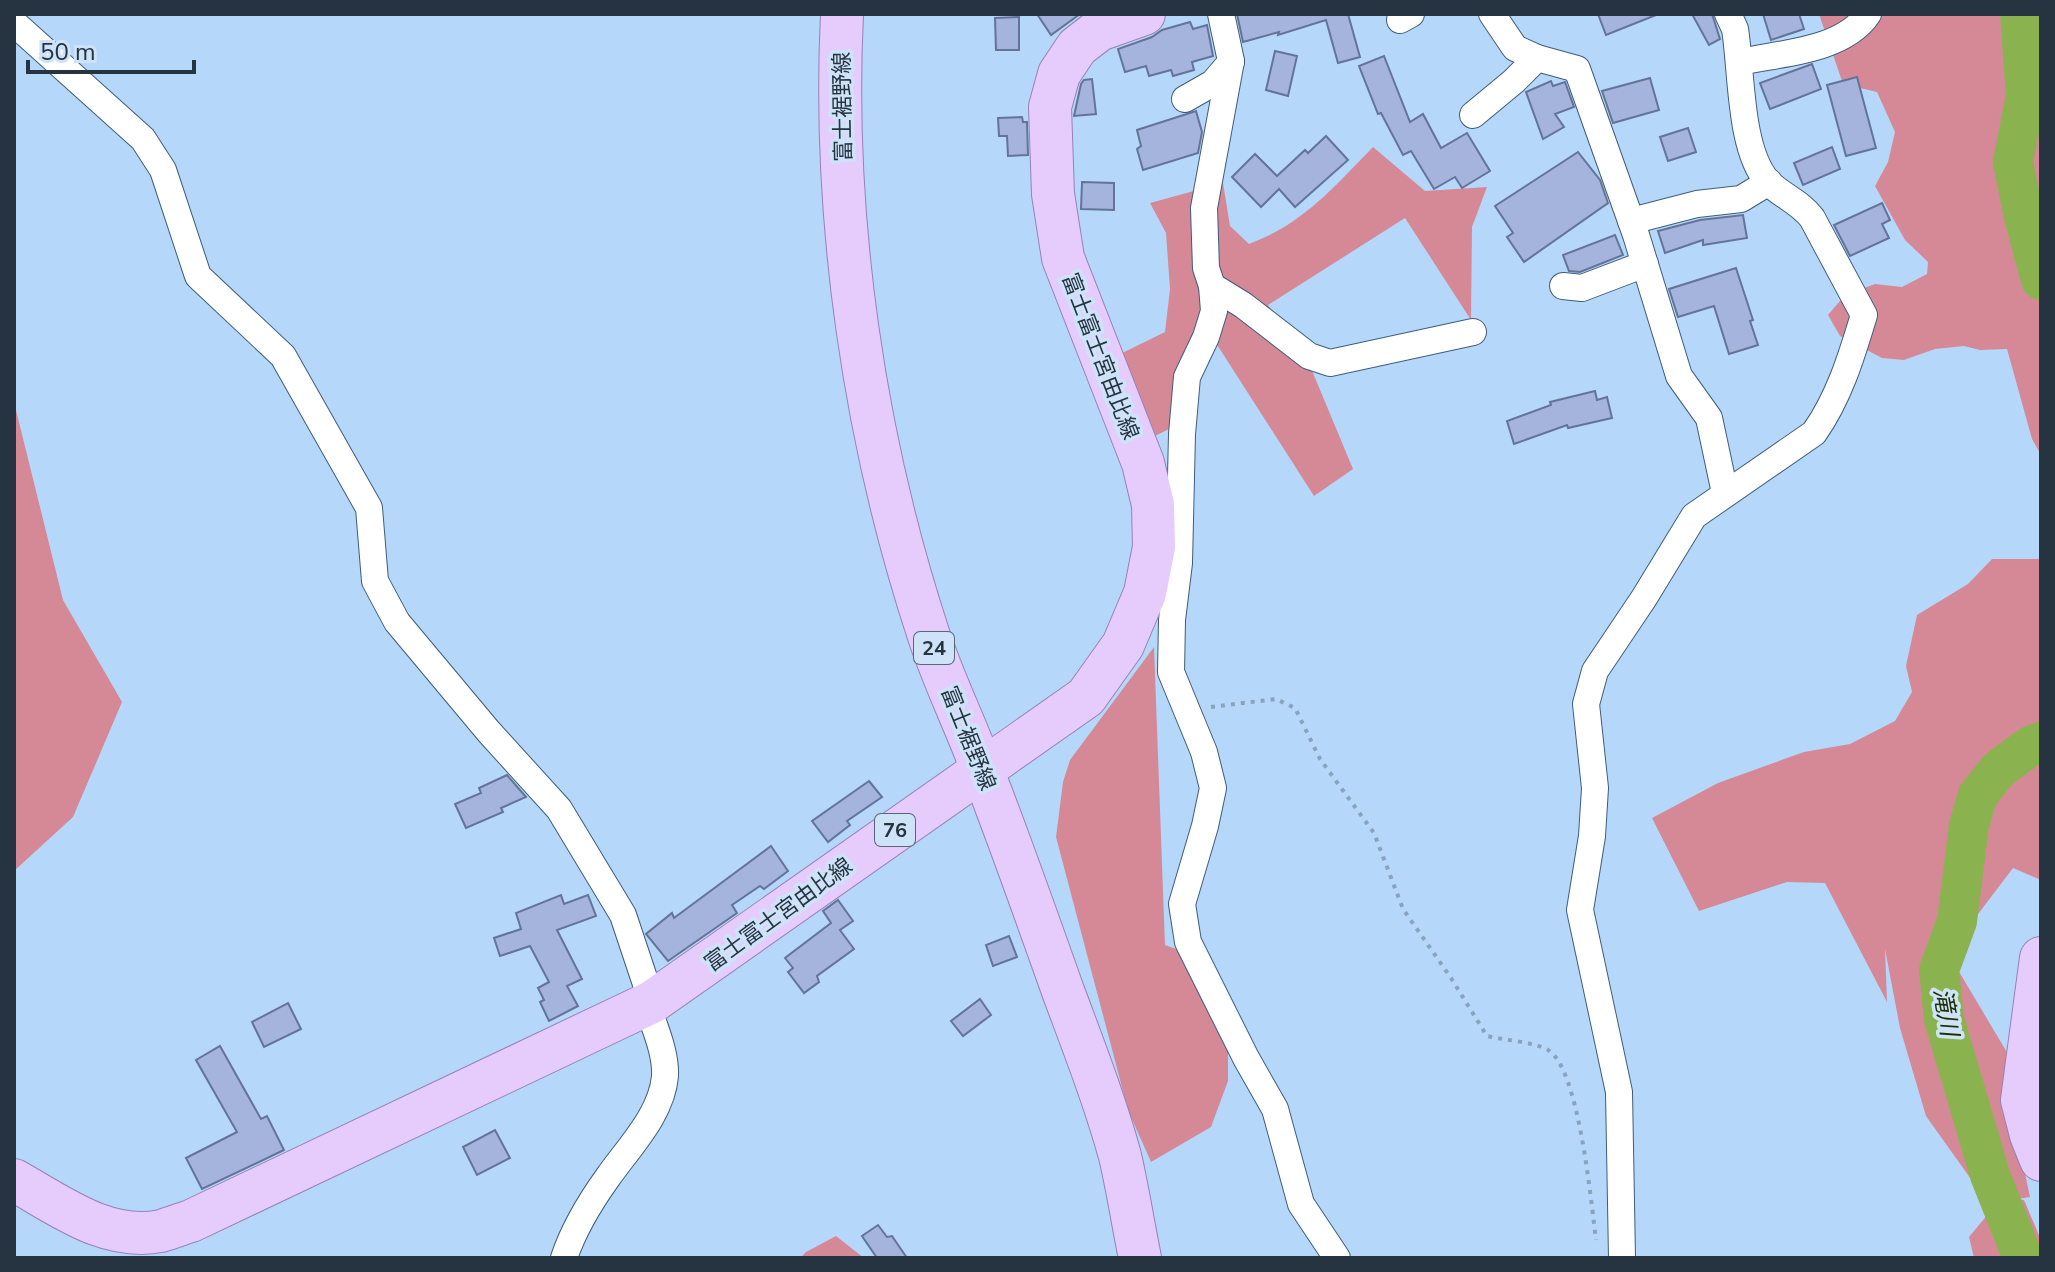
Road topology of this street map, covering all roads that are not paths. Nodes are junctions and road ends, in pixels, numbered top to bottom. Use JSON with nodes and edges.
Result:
{"nodes":[{"id":1,"x":842,"y":14,"type":"edge"},
{"id":2,"x":1144,"y":14,"type":"edge"},
{"id":3,"x":1221,"y":14,"type":"edge"},
{"id":4,"x":1492,"y":14,"type":"edge"},
{"id":5,"x":1728,"y":14,"type":"edge"},
{"id":6,"x":1868,"y":14,"type":"edge"},
{"id":7,"x":14,"y":23,"type":"edge"},
{"id":8,"x":1537,"y":58,"type":"junction"},
{"id":9,"x":1231,"y":61,"type":"junction"},
{"id":10,"x":1740,"y":62,"type":"junction"},
{"id":11,"x":1185,"y":99,"type":"dead end"},
{"id":12,"x":1473,"y":115,"type":"dead end"},
{"id":13,"x":1769,"y":182,"type":"junction"},
{"id":14,"x":1631,"y":221,"type":"junction"},
{"id":15,"x":1645,"y":264,"type":"junction"},
{"id":16,"x":1212,"y":286,"type":"junction"},
{"id":17,"x":1563,"y":286,"type":"dead end"},
{"id":18,"x":1473,"y":332,"type":"dead end"},
{"id":19,"x":1725,"y":493,"type":"junction"},
{"id":20,"x":982,"y":768,"type":"junction"},
{"id":21,"x":2041,"y":958,"type":"edge"},
{"id":22,"x":649,"y":1003,"type":"junction"},
{"id":23,"x":2041,"y":1160,"type":"edge"},
{"id":24,"x":14,"y":1180,"type":"edge"},
{"id":25,"x":564,"y":1258,"type":"edge"},
{"id":26,"x":1140,"y":1258,"type":"edge"},
{"id":27,"x":1337,"y":1258,"type":"edge"},
{"id":28,"x":1622,"y":1258,"type":"edge"}],
"edges":[{"from":1,"to":20,"type":"main road","name":"富士裾野線","number":"24"},
{"from":2,"to":20,"type":"main road","name":"富士富士宮由比線","number":"76"},
{"from":3,"to":9,"type":"street"},
{"from":4,"to":8,"type":"street"},
{"from":5,"to":10,"type":"street"},
{"from":6,"to":10,"type":"street"},
{"from":7,"to":22,"type":"street"},
{"from":8,"to":12,"type":"street"},
{"from":8,"to":14,"type":"street"},
{"from":9,"to":11,"type":"street"},
{"from":9,"to":16,"type":"street"},
{"from":10,"to":13,"type":"street"},
{"from":13,"to":14,"type":"street"},
{"from":13,"to":19,"type":"street"},
{"from":14,"to":15,"type":"street"},
{"from":15,"to":17,"type":"street"},
{"from":15,"to":19,"type":"street"},
{"from":16,"to":18,"type":"street"},
{"from":16,"to":27,"type":"street"},
{"from":19,"to":28,"type":"street"},
{"from":20,"to":22,"type":"main road","name":"富士富士宮由比線","number":"76"},
{"from":20,"to":26,"type":"main road","name":"富士裾野線","number":"24"},
{"from":21,"to":23,"type":"main road"},
{"from":22,"to":24,"type":"main road","name":"富士富士宮由比線","number":"76"},
{"from":22,"to":25,"type":"street"}]}
